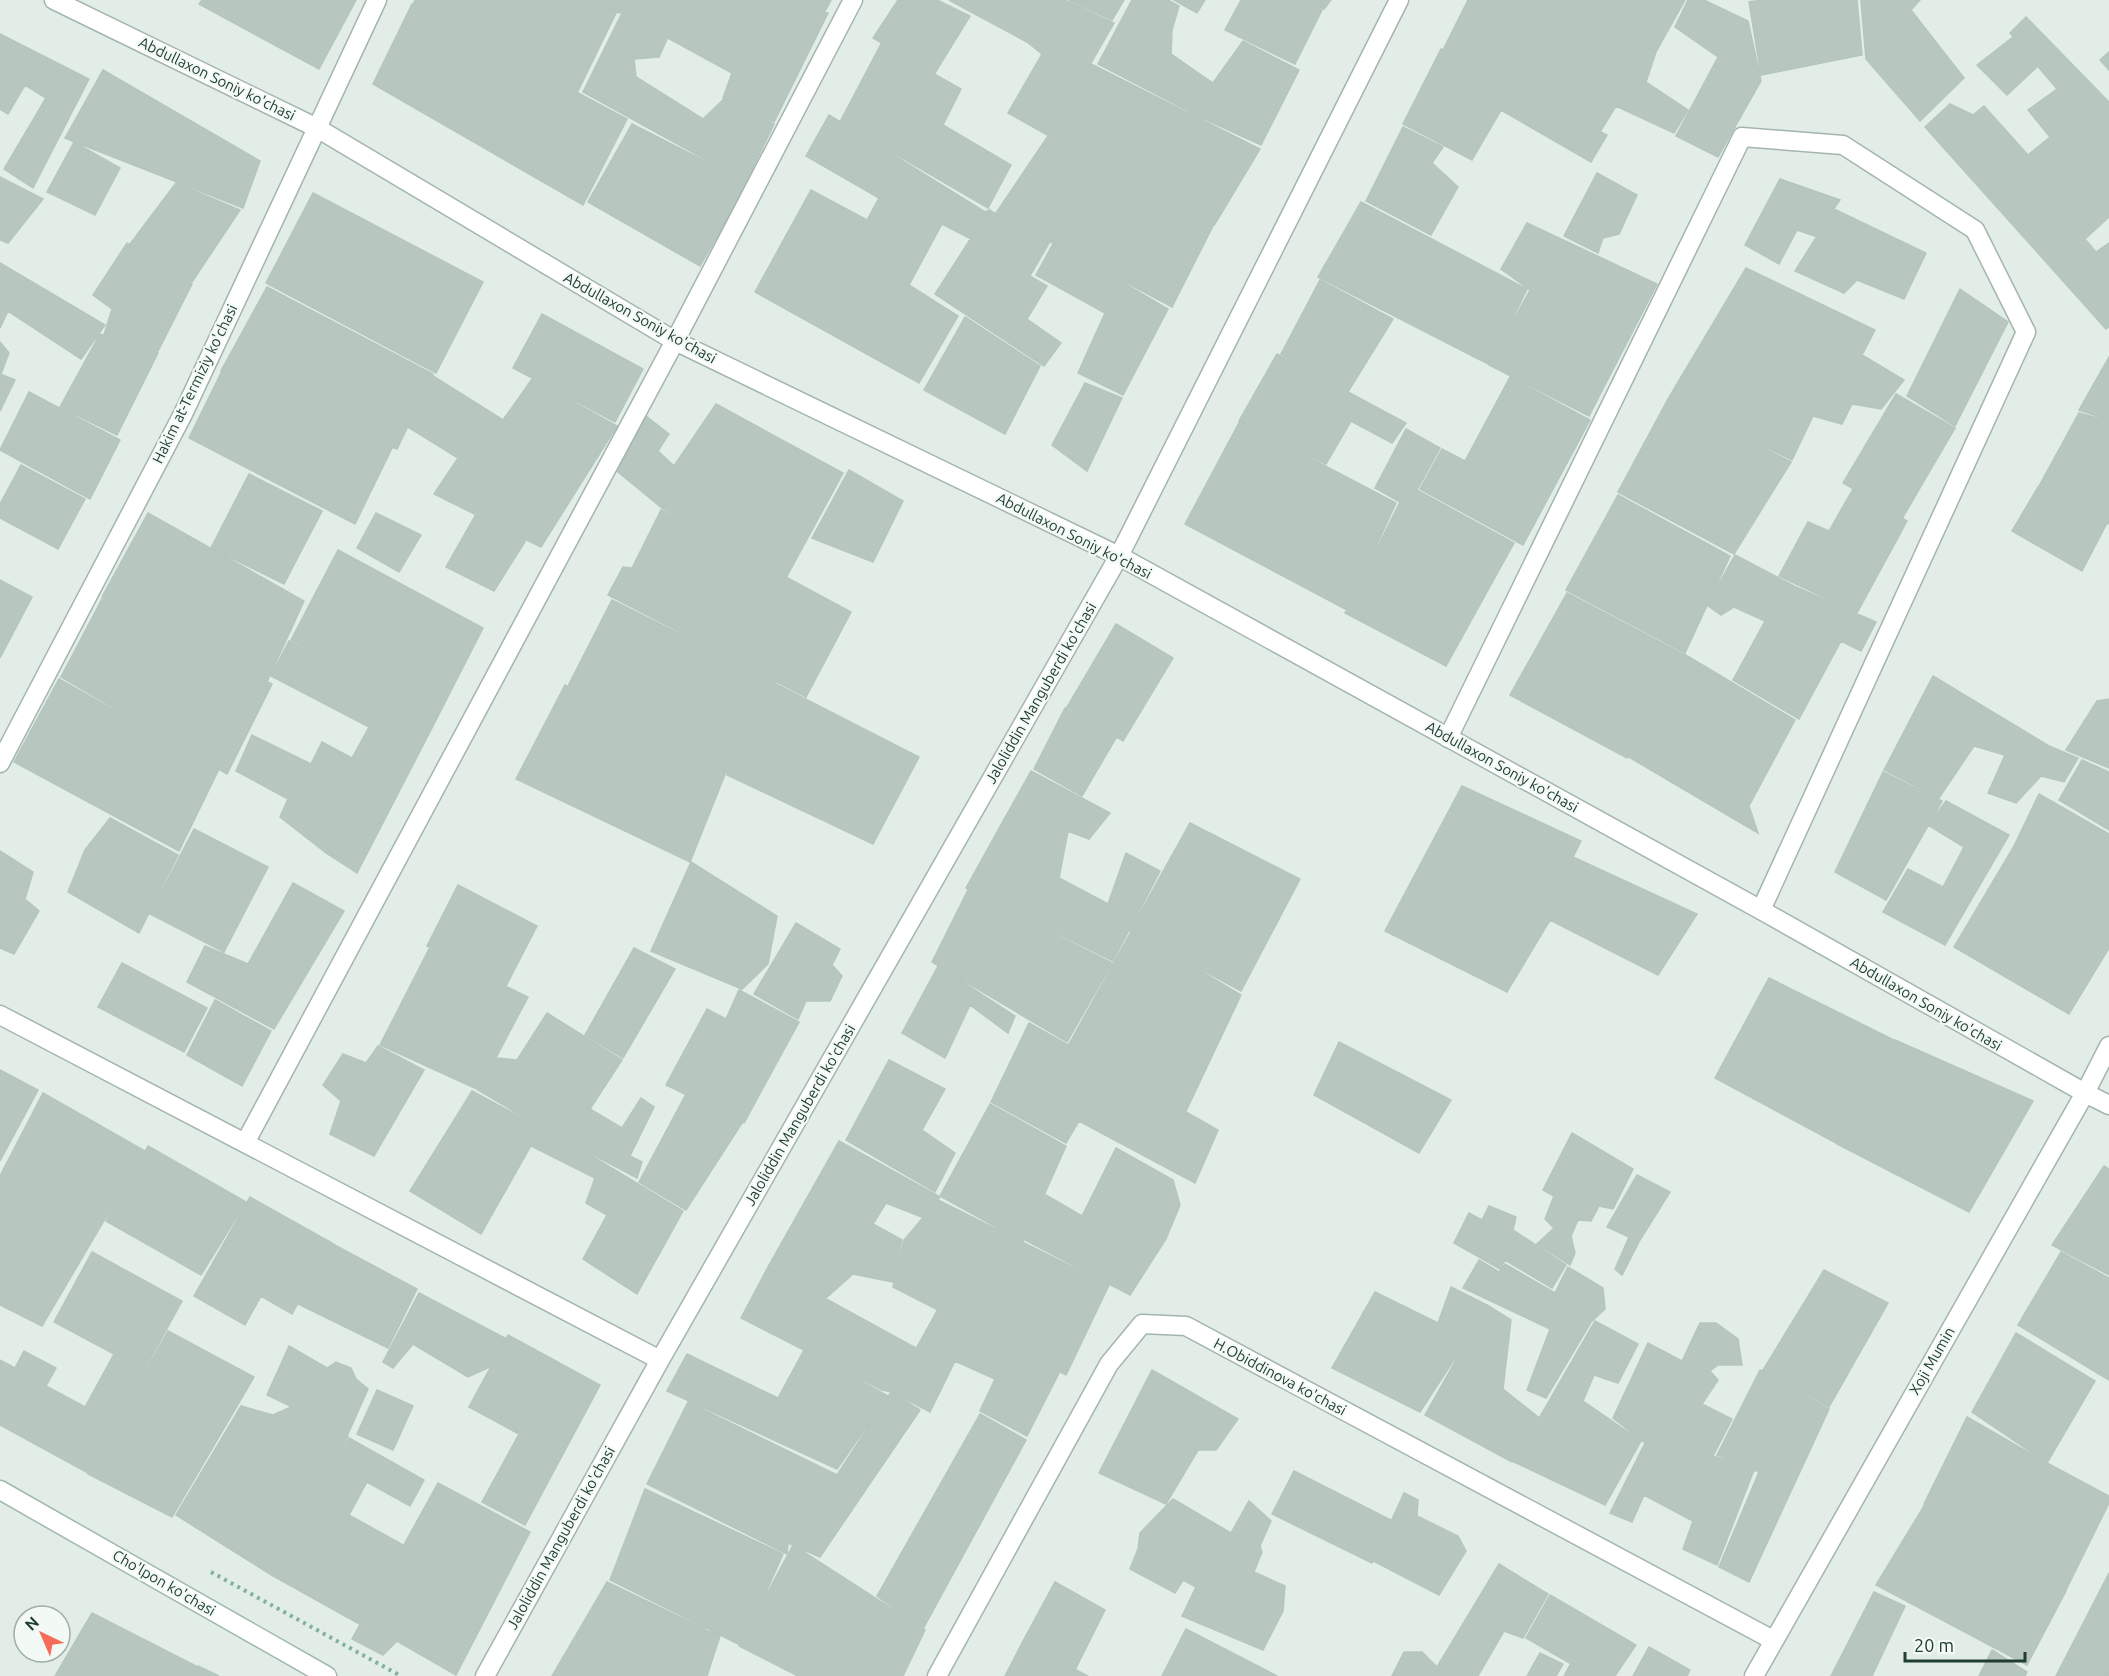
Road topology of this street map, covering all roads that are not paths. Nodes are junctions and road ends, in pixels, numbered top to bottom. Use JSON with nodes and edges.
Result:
{"nodes":[{"id":1,"x":54,"y":0,"type":"edge"},
{"id":2,"x":377,"y":0,"type":"edge"},
{"id":3,"x":853,"y":0,"type":"edge"},
{"id":4,"x":1399,"y":0,"type":"edge"},
{"id":5,"x":317,"y":128,"type":"junction"},
{"id":6,"x":675,"y":341,"type":"junction"},
{"id":7,"x":1119,"y":556,"type":"junction"},
{"id":8,"x":1448,"y":738,"type":"junction"},
{"id":9,"x":0,"y":762,"type":"edge"},
{"id":10,"x":1761,"y":910,"type":"junction"},
{"id":11,"x":0,"y":1015,"type":"edge"},
{"id":12,"x":2109,"y":1046,"type":"edge"},
{"id":13,"x":2085,"y":1093,"type":"junction"},
{"id":14,"x":2109,"y":1105,"type":"edge"},
{"id":15,"x":245,"y":1143,"type":"junction"},
{"id":16,"x":660,"y":1360,"type":"junction"},
{"id":17,"x":0,"y":1490,"type":"edge"},
{"id":18,"x":1773,"y":1640,"type":"junction"},
{"id":19,"x":327,"y":1676,"type":"edge"},
{"id":20,"x":485,"y":1676,"type":"edge"},
{"id":21,"x":937,"y":1676,"type":"edge"},
{"id":22,"x":1754,"y":1676,"type":"edge"}],
"edges":[{"from":1,"to":5,"type":"street","name":"Abdullaxon Soniy ko'chasi"},
{"from":2,"to":5,"type":"street","name":"Hakim at-Termiziy ko'chasi"},
{"from":3,"to":6,"type":"street"},
{"from":4,"to":7,"type":"street","name":"Jaloliddin Manguberdi ko'chasi"},
{"from":5,"to":6,"type":"street","name":"Abdullaxon Soniy ko'chasi"},
{"from":5,"to":9,"type":"street","name":"Hakim at-Termiziy ko'chasi"},
{"from":6,"to":7,"type":"street","name":"Abdullaxon Soniy ko'chasi"},
{"from":6,"to":15,"type":"street"},
{"from":7,"to":8,"type":"street","name":"Abdullaxon Soniy ko'chasi"},
{"from":7,"to":16,"type":"street","name":"Jaloliddin Manguberdi ko'chasi"},
{"from":8,"to":10,"type":"street","name":"Abdullaxon Soniy ko'chasi"},
{"from":8,"to":10,"type":"street"},
{"from":10,"to":13,"type":"street","name":"Abdullaxon Soniy ko'chasi"},
{"from":11,"to":15,"type":"street"},
{"from":12,"to":13,"type":"street","name":"Xoji Mumin"},
{"from":13,"to":14,"type":"street","name":"Abdullaxon Soniy ko'chasi"},
{"from":13,"to":18,"type":"street","name":"Xoji Mumin"},
{"from":15,"to":16,"type":"street"},
{"from":16,"to":20,"type":"street","name":"Jaloliddin Manguberdi ko'chasi"},
{"from":17,"to":19,"type":"street","name":"Cho'lpon ko'chasi"},
{"from":18,"to":21,"type":"street","name":"H.Obiddinova ko'chasi"},
{"from":18,"to":22,"type":"street","name":"Xoji Mumin"}]}
